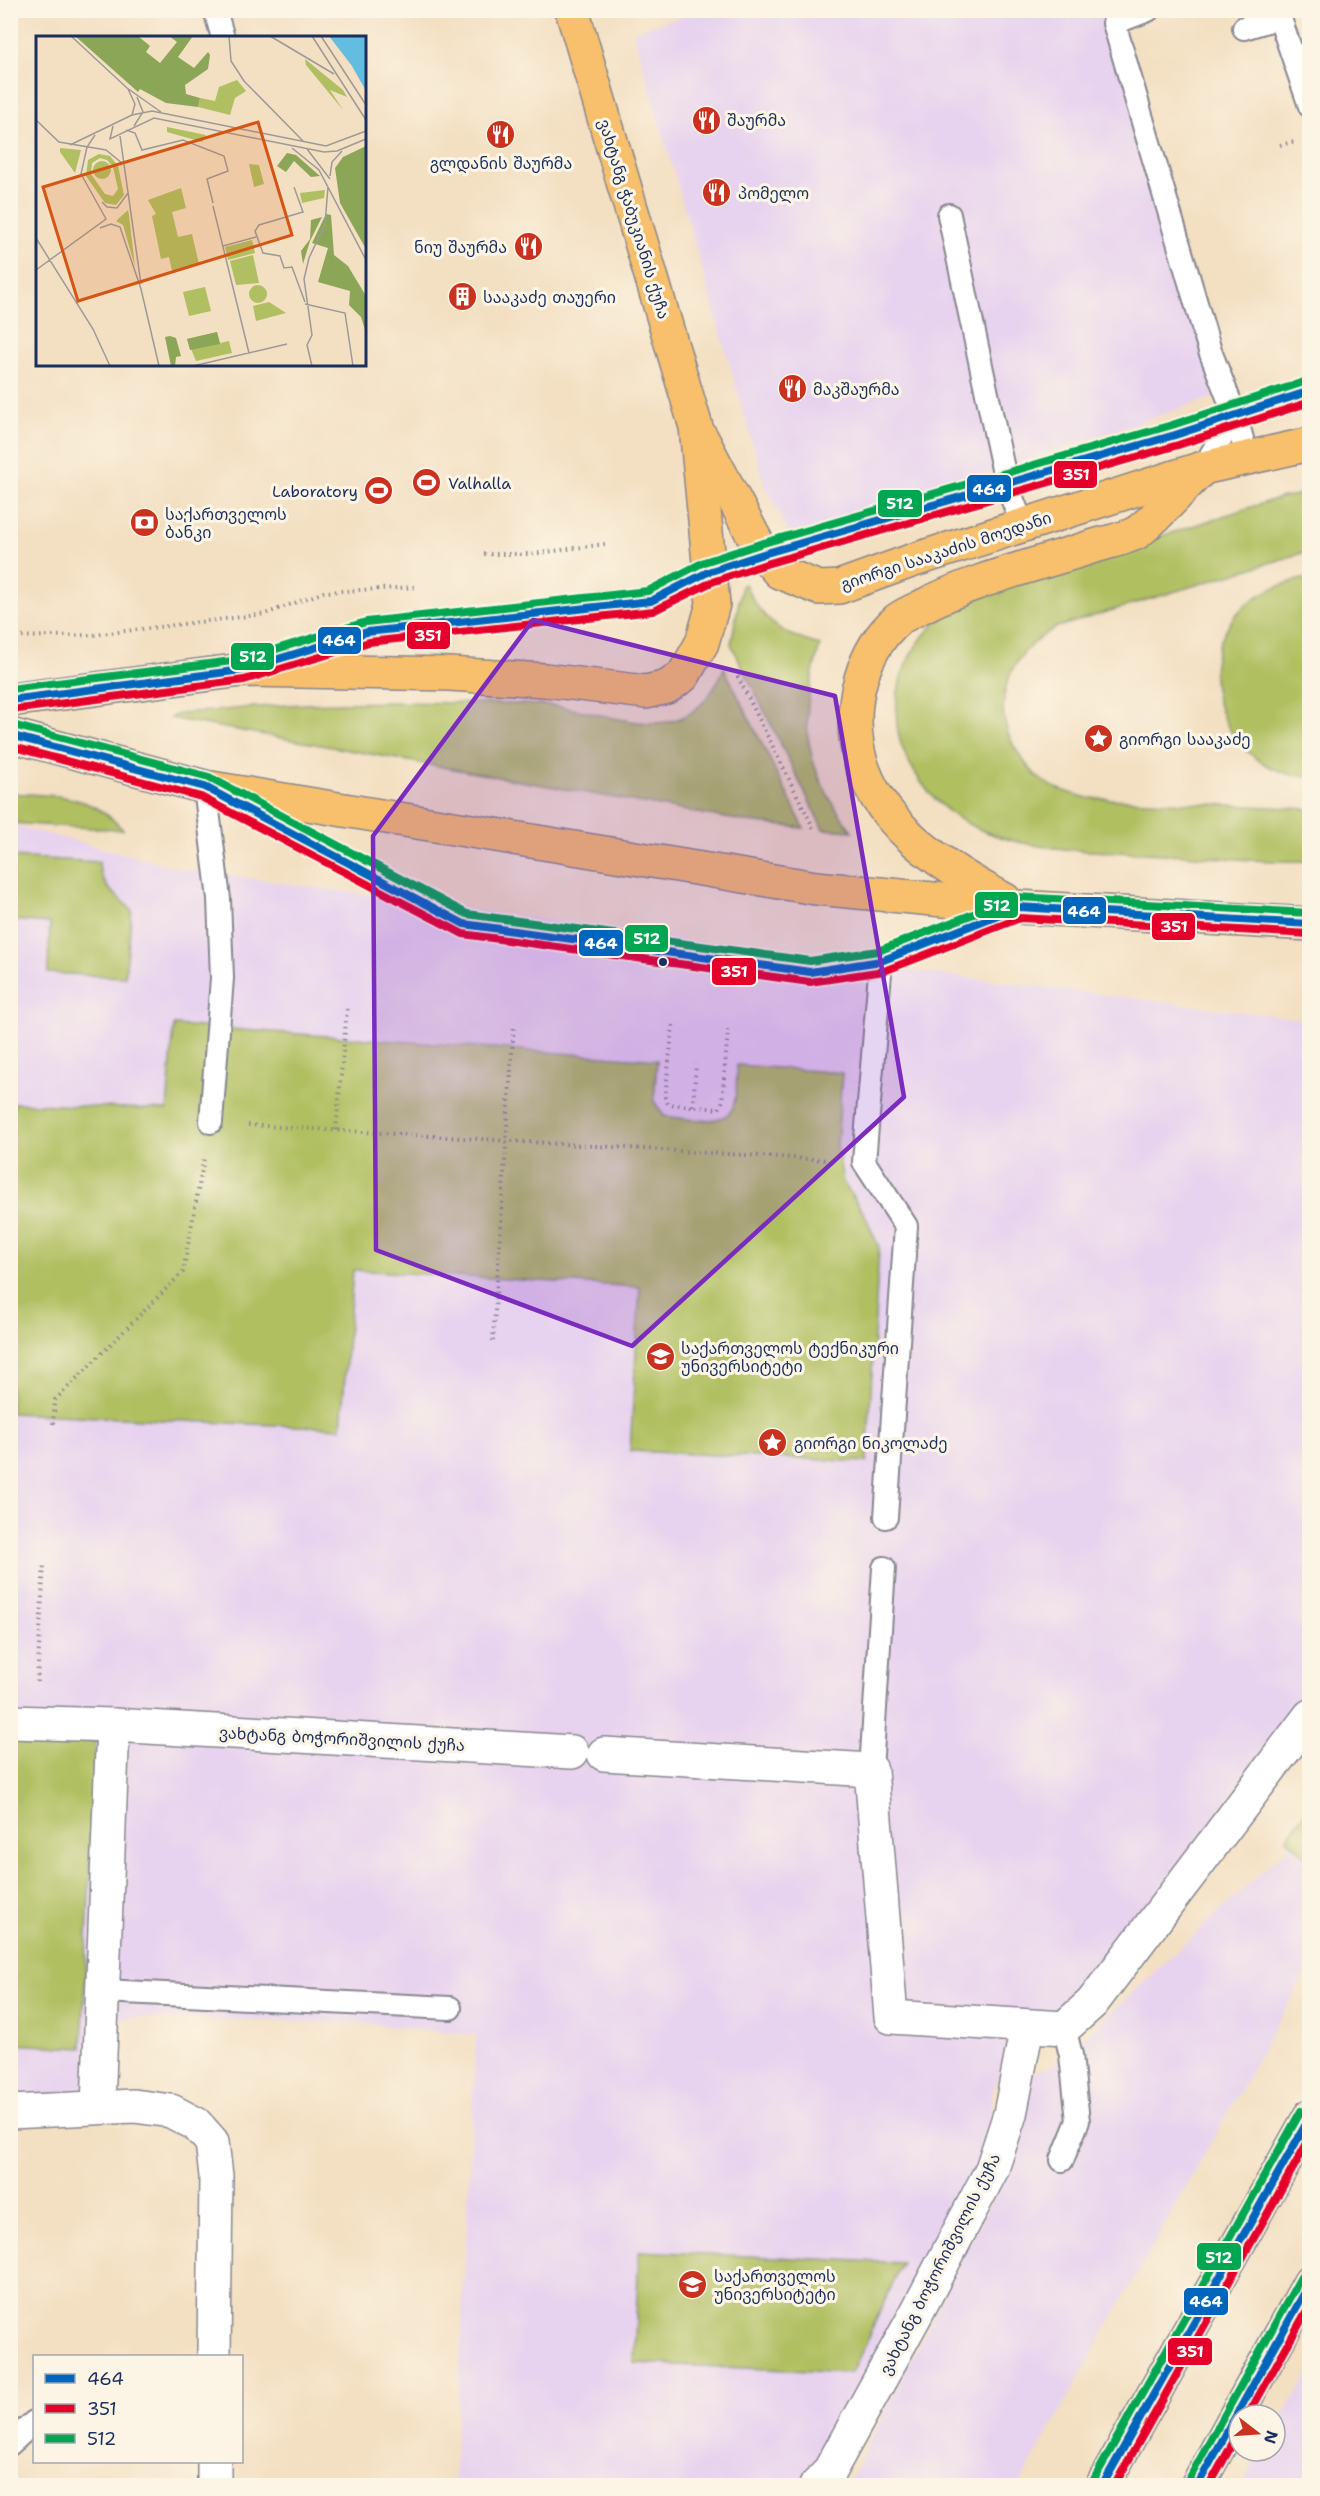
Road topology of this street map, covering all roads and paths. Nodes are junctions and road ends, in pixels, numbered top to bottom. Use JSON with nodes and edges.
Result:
{"nodes":[{"id":1,"x":215,"y":10,"type":"edge"},
{"id":2,"x":572,"y":10,"type":"edge"},
{"id":3,"x":1148,"y":10,"type":"edge"},
{"id":4,"x":1278,"y":14,"type":"edge"},
{"id":5,"x":1244,"y":28,"type":"dead end"},
{"id":6,"x":222,"y":36,"type":"edge"},
{"id":7,"x":1310,"y":106,"type":"edge"},
{"id":8,"x":950,"y":215,"type":"dead end"},
{"id":9,"x":1310,"y":391,"type":"edge"},
{"id":10,"x":1235,"y":415,"type":"junction"},
{"id":11,"x":696,"y":428,"type":"junction"},
{"id":12,"x":1310,"y":444,"type":"edge"},
{"id":13,"x":1247,"y":456,"type":"junction"},
{"id":14,"x":1203,"y":468,"type":"junction"},
{"id":15,"x":1006,"y":483,"type":"junction"},
{"id":16,"x":1023,"y":526,"type":"junction"},
{"id":17,"x":605,"y":544,"type":"dead end"},
{"id":18,"x":484,"y":554,"type":"dead end"},
{"id":19,"x":763,"y":554,"type":"junction"},
{"id":20,"x":708,"y":572,"type":"junction"},
{"id":21,"x":734,"y":668,"type":"dead end"},
{"id":22,"x":242,"y":670,"type":"junction"},
{"id":23,"x":10,"y":700,"type":"edge"},
{"id":24,"x":10,"y":735,"type":"edge"},
{"id":25,"x":205,"y":787,"type":"junction"},
{"id":26,"x":814,"y":829,"type":"dead end"},
{"id":27,"x":1018,"y":907,"type":"junction"},
{"id":28,"x":1309,"y":924,"type":"edge"},
{"id":29,"x":881,"y":961,"type":"junction"},
{"id":30,"x":347,"y":1009,"type":"dead end"},
{"id":31,"x":514,"y":1024,"type":"dead end"},
{"id":32,"x":673,"y":1025,"type":"dead end"},
{"id":33,"x":728,"y":1030,"type":"dead end"},
{"id":34,"x":696,"y":1064,"type":"dead end"},
{"id":35,"x":693,"y":1106,"type":"junction"},
{"id":36,"x":211,"y":1122,"type":"junction"},
{"id":37,"x":336,"y":1130,"type":"junction"},
{"id":38,"x":507,"y":1140,"type":"junction"},
{"id":39,"x":864,"y":1162,"type":"junction"},
{"id":40,"x":494,"y":1341,"type":"dead end"},
{"id":41,"x":53,"y":1424,"type":"dead end"},
{"id":42,"x":886,"y":1517,"type":"dead end"},
{"id":43,"x":44,"y":1563,"type":"dead end"},
{"id":44,"x":884,"y":1568,"type":"dead end"},
{"id":45,"x":1310,"y":1716,"type":"edge"},
{"id":46,"x":23,"y":1723,"type":"edge"},
{"id":47,"x":113,"y":1725,"type":"junction"},
{"id":48,"x":572,"y":1752,"type":"dead end"},
{"id":49,"x":604,"y":1754,"type":"dead end"},
{"id":50,"x":871,"y":1770,"type":"junction"},
{"id":51,"x":103,"y":1991,"type":"junction"},
{"id":52,"x":450,"y":2008,"type":"dead end"},
{"id":53,"x":1027,"y":2027,"type":"junction"},
{"id":54,"x":1064,"y":2028,"type":"junction"},
{"id":55,"x":98,"y":2106,"type":"junction"},
{"id":56,"x":10,"y":2112,"type":"edge"},
{"id":57,"x":1310,"y":2116,"type":"edge"},
{"id":58,"x":1062,"y":2160,"type":"dead end"},
{"id":59,"x":1310,"y":2282,"type":"edge"},
{"id":60,"x":214,"y":2355,"type":"edge"},
{"id":61,"x":33,"y":2423,"type":"edge"},
{"id":62,"x":10,"y":2444,"type":"edge"},
{"id":63,"x":214,"y":2463,"type":"edge"},
{"id":64,"x":214,"y":2486,"type":"edge"},
{"id":65,"x":816,"y":2486,"type":"edge"},
{"id":66,"x":1102,"y":2486,"type":"edge"},
{"id":67,"x":1197,"y":2486,"type":"edge"}],
"edges":[{"from":1,"to":6,"type":"lane"},
{"from":2,"to":11,"type":"main road","name":"ვახტანგ ჭაბუკიანის ქუჩა"},
{"from":3,"to":10,"type":"lane"},
{"from":4,"to":5,"type":"lane"},
{"from":4,"to":7,"type":"lane"},
{"from":8,"to":15,"type":"lane"},
{"from":9,"to":10,"type":"lane"},
{"from":10,"to":13,"type":"lane"},
{"from":10,"to":14,"type":"lane"},
{"from":10,"to":15,"type":"lane"},
{"from":11,"to":19,"type":"main road","name":"გიორგი სააკაძის მოედანი"},
{"from":11,"to":20,"type":"main road"},
{"from":12,"to":13,"type":"main road","name":"გიორგი სააკაძის მოედანი"},
{"from":13,"to":14,"type":"main road","name":"გიორგი სააკაძის მოედანი"},
{"from":14,"to":16,"type":"main road","name":"გიორგი სააკაძის მოედანი"},
{"from":14,"to":27,"type":"main road"},
{"from":15,"to":16,"type":"lane"},
{"from":15,"to":19,"type":"lane"},
{"from":16,"to":19,"type":"main road","name":"გიორგი სააკაძის მოედანი"},
{"from":17,"to":18,"type":"path"},
{"from":19,"to":20,"type":"lane"},
{"from":20,"to":22,"type":"lane"},
{"from":20,"to":22,"type":"main road"},
{"from":21,"to":26,"type":"path"},
{"from":22,"to":23,"type":"main road"},
{"from":24,"to":25,"type":"main road"},
{"from":25,"to":27,"type":"main road"},
{"from":25,"to":29,"type":"lane"},
{"from":25,"to":36,"type":"lane"},
{"from":27,"to":28,"type":"main road"},
{"from":27,"to":29,"type":"lane"},
{"from":29,"to":39,"type":"lane"},
{"from":30,"to":37,"type":"path"},
{"from":31,"to":38,"type":"path"},
{"from":32,"to":35,"type":"path"},
{"from":33,"to":35,"type":"path"},
{"from":34,"to":35,"type":"path"},
{"from":36,"to":37,"type":"path"},
{"from":36,"to":41,"type":"path"},
{"from":37,"to":38,"type":"path"},
{"from":38,"to":39,"type":"path"},
{"from":38,"to":40,"type":"path"},
{"from":39,"to":42,"type":"lane"},
{"from":43,"to":46,"type":"path"},
{"from":44,"to":50,"type":"lane"},
{"from":45,"to":54,"type":"street"},
{"from":46,"to":47,"type":"street","name":"ვახტანგ ბოჭორიშვილის ქუჩა"},
{"from":47,"to":48,"type":"street","name":"ვახტანგ ბოჭორიშვილის ქუჩა"},
{"from":47,"to":51,"type":"street"},
{"from":49,"to":50,"type":"street"},
{"from":50,"to":53,"type":"street"},
{"from":51,"to":52,"type":"lane"},
{"from":51,"to":55,"type":"street"},
{"from":53,"to":54,"type":"street"},
{"from":53,"to":65,"type":"street","name":"ვახტანგ ბოჭორიშვილის ქუჩა"},
{"from":54,"to":58,"type":"lane"},
{"from":55,"to":56,"type":"street"},
{"from":55,"to":60,"type":"street"},
{"from":57,"to":66,"type":"main road"},
{"from":59,"to":67,"type":"main road"},
{"from":61,"to":62,"type":"lane"},
{"from":63,"to":64,"type":"street"}]}
